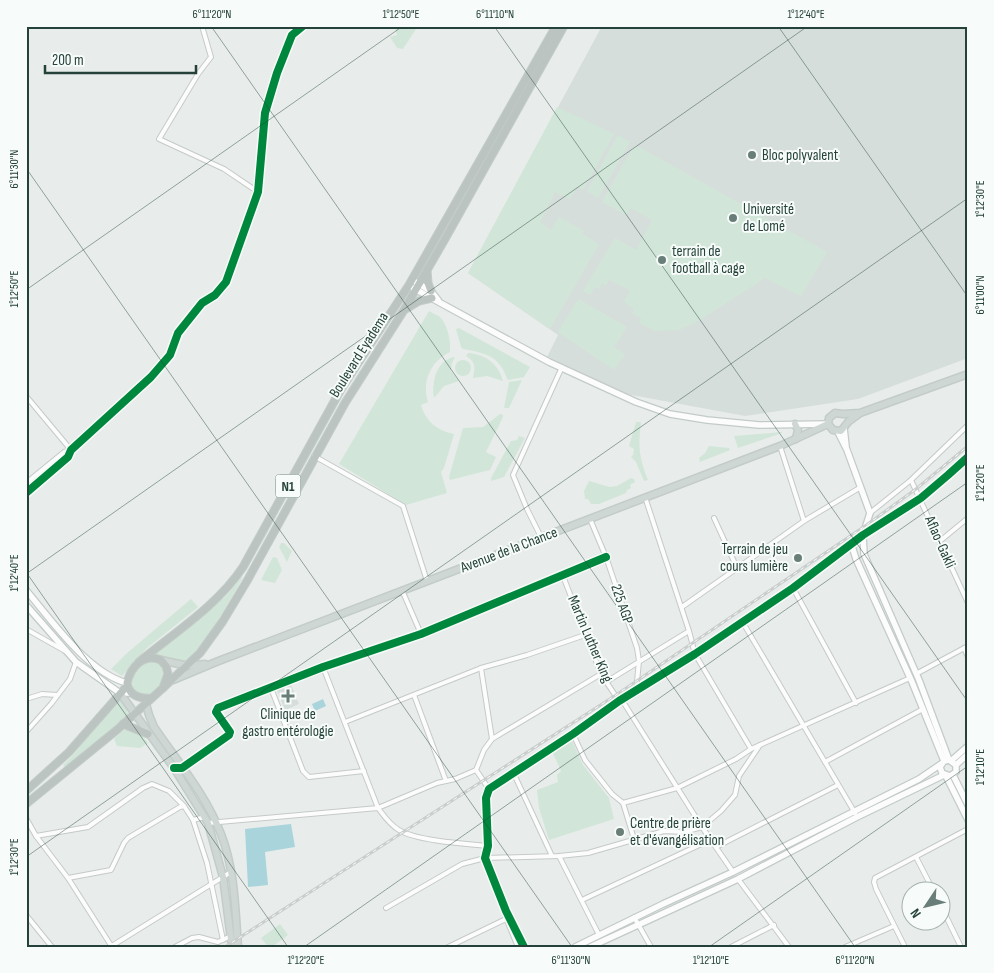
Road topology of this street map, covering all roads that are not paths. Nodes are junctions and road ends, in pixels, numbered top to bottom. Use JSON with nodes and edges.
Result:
{"nodes":[{"id":1,"x":202,"y":26,"type":"edge"},
{"id":2,"x":303,"y":26,"type":"edge"},
{"id":3,"x":564,"y":26,"type":"edge"},
{"id":4,"x":555,"y":29,"type":"edge"},
{"id":5,"x":258,"y":192,"type":"junction"},
{"id":6,"x":427,"y":270,"type":"junction"},
{"id":7,"x":414,"y":284,"type":"junction"},
{"id":8,"x":434,"y":296,"type":"junction"},
{"id":9,"x":404,"y":310,"type":"junction"},
{"id":10,"x":562,"y":367,"type":"junction"},
{"id":11,"x":968,"y":374,"type":"edge"},
{"id":12,"x":26,"y":396,"type":"edge"},
{"id":13,"x":860,"y":413,"type":"junction"},
{"id":14,"x":843,"y":414,"type":"junction"},
{"id":15,"x":795,"y":424,"type":"junction"},
{"id":16,"x":835,"y":426,"type":"junction"},
{"id":17,"x":967,"y":426,"type":"edge"},
{"id":18,"x":799,"y":438,"type":"junction"},
{"id":19,"x":780,"y":446,"type":"junction"},
{"id":20,"x":71,"y":450,"type":"junction"},
{"id":21,"x":314,"y":456,"type":"junction"},
{"id":22,"x":968,"y":457,"type":"edge"},
{"id":23,"x":911,"y":480,"type":"junction"},
{"id":24,"x":26,"y":483,"type":"edge"},
{"id":25,"x":861,"y":487,"type":"junction"},
{"id":26,"x":26,"y":493,"type":"edge"},
{"id":27,"x":645,"y":496,"type":"junction"},
{"id":28,"x":921,"y":498,"type":"junction"},
{"id":29,"x":870,"y":513,"type":"junction"},
{"id":30,"x":714,"y":518,"type":"dead end"},
{"id":31,"x":968,"y":518,"type":"edge"},
{"id":32,"x":590,"y":519,"type":"junction"},
{"id":33,"x":804,"y":521,"type":"junction"},
{"id":34,"x":863,"y":535,"type":"junction"},
{"id":35,"x":541,"y":537,"type":"junction"},
{"id":36,"x":940,"y":541,"type":"junction"},
{"id":37,"x":851,"y":543,"type":"junction"},
{"id":38,"x":606,"y":557,"type":"junction"},
{"id":39,"x":738,"y":568,"type":"junction"},
{"id":40,"x":563,"y":576,"type":"junction"},
{"id":41,"x":427,"y":581,"type":"junction"},
{"id":42,"x":793,"y":588,"type":"junction"},
{"id":43,"x":26,"y":590,"type":"edge"},
{"id":44,"x":402,"y":590,"type":"junction"},
{"id":45,"x":968,"y":604,"type":"edge"},
{"id":46,"x":26,"y":605,"type":"edge"},
{"id":47,"x":682,"y":608,"type":"junction"},
{"id":48,"x":742,"y":621,"type":"junction"},
{"id":49,"x":26,"y":629,"type":"edge"},
{"id":50,"x":689,"y":631,"type":"junction"},
{"id":51,"x":421,"y":634,"type":"junction"},
{"id":52,"x":585,"y":635,"type":"junction"},
{"id":53,"x":966,"y":647,"type":"edge"},
{"id":54,"x":65,"y":651,"type":"junction"},
{"id":55,"x":695,"y":654,"type":"junction"},
{"id":56,"x":968,"y":657,"type":"edge"},
{"id":57,"x":162,"y":660,"type":"junction"},
{"id":58,"x":639,"y":661,"type":"junction"},
{"id":59,"x":76,"y":662,"type":"junction"},
{"id":60,"x":139,"y":662,"type":"junction"},
{"id":61,"x":216,"y":662,"type":"junction"},
{"id":62,"x":188,"y":666,"type":"junction"},
{"id":63,"x":323,"y":667,"type":"junction"},
{"id":64,"x":481,"y":668,"type":"junction"},
{"id":65,"x":101,"y":669,"type":"junction"},
{"id":66,"x":601,"y":674,"type":"junction"},
{"id":67,"x":916,"y":674,"type":"junction"},
{"id":68,"x":95,"y":676,"type":"junction"},
{"id":69,"x":910,"y":678,"type":"junction"},
{"id":70,"x":173,"y":680,"type":"junction"},
{"id":71,"x":606,"y":682,"type":"junction"},
{"id":72,"x":127,"y":684,"type":"junction"},
{"id":73,"x":163,"y":688,"type":"junction"},
{"id":74,"x":272,"y":688,"type":"junction"},
{"id":75,"x":636,"y":692,"type":"junction"},
{"id":76,"x":120,"y":693,"type":"junction"},
{"id":77,"x":132,"y":693,"type":"junction"},
{"id":78,"x":57,"y":695,"type":"junction"},
{"id":79,"x":414,"y":695,"type":"junction"},
{"id":80,"x":152,"y":698,"type":"junction"},
{"id":81,"x":26,"y":699,"type":"edge"},
{"id":82,"x":620,"y":701,"type":"junction"},
{"id":83,"x":856,"y":703,"type":"junction"},
{"id":84,"x":146,"y":704,"type":"junction"},
{"id":85,"x":923,"y":709,"type":"junction"},
{"id":86,"x":135,"y":714,"type":"junction"},
{"id":87,"x":345,"y":722,"type":"junction"},
{"id":88,"x":123,"y":724,"type":"junction"},
{"id":89,"x":804,"y":725,"type":"junction"},
{"id":90,"x":26,"y":732,"type":"edge"},
{"id":91,"x":148,"y":734,"type":"junction"},
{"id":92,"x":574,"y":734,"type":"junction"},
{"id":93,"x":492,"y":739,"type":"junction"},
{"id":94,"x":760,"y":745,"type":"junction"},
{"id":95,"x":968,"y":746,"type":"edge"},
{"id":96,"x":751,"y":749,"type":"junction"},
{"id":97,"x":968,"y":754,"type":"edge"},
{"id":98,"x":825,"y":762,"type":"junction"},
{"id":99,"x":948,"y":762,"type":"junction"},
{"id":100,"x":174,"y":768,"type":"junction"},
{"id":101,"x":182,"y":768,"type":"junction"},
{"id":102,"x":476,"y":770,"type":"junction"},
{"id":103,"x":364,"y":771,"type":"junction"},
{"id":104,"x":513,"y":772,"type":"junction"},
{"id":105,"x":945,"y":775,"type":"junction"},
{"id":106,"x":953,"y":775,"type":"junction"},
{"id":107,"x":446,"y":781,"type":"junction"},
{"id":108,"x":838,"y":785,"type":"junction"},
{"id":109,"x":677,"y":788,"type":"junction"},
{"id":110,"x":489,"y":789,"type":"junction"},
{"id":111,"x":26,"y":791,"type":"edge"},
{"id":112,"x":623,"y":803,"type":"junction"},
{"id":113,"x":26,"y":804,"type":"edge"},
{"id":114,"x":968,"y":805,"type":"edge"},
{"id":115,"x":184,"y":806,"type":"junction"},
{"id":116,"x":378,"y":808,"type":"junction"},
{"id":117,"x":854,"y":811,"type":"junction"},
{"id":118,"x":857,"y":817,"type":"junction"},
{"id":119,"x":26,"y":818,"type":"edge"},
{"id":120,"x":193,"y":820,"type":"junction"},
{"id":121,"x":206,"y":820,"type":"junction"},
{"id":122,"x":968,"y":820,"type":"edge"},
{"id":123,"x":216,"y":822,"type":"junction"},
{"id":124,"x":702,"y":827,"type":"junction"},
{"id":125,"x":968,"y":829,"type":"edge"},
{"id":126,"x":36,"y":836,"type":"junction"},
{"id":127,"x":634,"y":839,"type":"junction"},
{"id":128,"x":710,"y":840,"type":"junction"},
{"id":129,"x":488,"y":846,"type":"junction"},
{"id":130,"x":716,"y":847,"type":"junction"},
{"id":131,"x":552,"y":856,"type":"junction"},
{"id":132,"x":559,"y":856,"type":"junction"},
{"id":133,"x":916,"y":857,"type":"junction"},
{"id":134,"x":485,"y":858,"type":"junction"},
{"id":135,"x":232,"y":872,"type":"junction"},
{"id":136,"x":734,"y":872,"type":"junction"},
{"id":137,"x":223,"y":877,"type":"junction"},
{"id":138,"x":68,"y":878,"type":"junction"},
{"id":139,"x":738,"y":879,"type":"junction"},
{"id":140,"x":928,"y":880,"type":"edge"},
{"id":141,"x":212,"y":884,"type":"junction"},
{"id":142,"x":582,"y":900,"type":"junction"},
{"id":143,"x":386,"y":908,"type":"dead end"},
{"id":144,"x":26,"y":915,"type":"edge"},
{"id":145,"x":508,"y":918,"type":"junction"},
{"id":146,"x":634,"y":918,"type":"junction"},
{"id":147,"x":638,"y":924,"type":"junction"},
{"id":148,"x":774,"y":925,"type":"junction"},
{"id":149,"x":894,"y":926,"type":"junction"},
{"id":150,"x":952,"y":929,"type":"edge"},
{"id":151,"x":235,"y":935,"type":"junction"},
{"id":152,"x":599,"y":935,"type":"junction"},
{"id":153,"x":223,"y":940,"type":"junction"},
{"id":154,"x":856,"y":942,"type":"junction"},
{"id":155,"x":218,"y":945,"type":"edge"},
{"id":156,"x":111,"y":946,"type":"edge"},
{"id":157,"x":52,"y":947,"type":"edge"},
{"id":158,"x":175,"y":947,"type":"edge"},
{"id":159,"x":232,"y":947,"type":"edge"},
{"id":160,"x":238,"y":947,"type":"edge"},
{"id":161,"x":448,"y":947,"type":"edge"},
{"id":162,"x":518,"y":947,"type":"edge"},
{"id":163,"x":524,"y":947,"type":"edge"},
{"id":164,"x":575,"y":947,"type":"edge"},
{"id":165,"x":590,"y":947,"type":"edge"},
{"id":166,"x":650,"y":947,"type":"edge"},
{"id":167,"x":731,"y":947,"type":"edge"},
{"id":168,"x":788,"y":947,"type":"edge"},
{"id":169,"x":844,"y":947,"type":"edge"},
{"id":170,"x":859,"y":947,"type":"edge"},
{"id":171,"x":905,"y":947,"type":"edge"},
{"id":172,"x":961,"y":947,"type":"edge"}],
"edges":[{"from":1,"to":5,"type":"street"},
{"from":2,"to":5,"type":"street"},
{"from":3,"to":4,"type":"highway","name":"Boulevard Eyadema","number":"N1"},
{"from":4,"to":6,"type":"highway","name":"Boulevard Eyadema","number":"N1"},
{"from":4,"to":7,"type":"highway","name":"Boulevard Eyadema","number":"N1"},
{"from":5,"to":20,"type":"street"},
{"from":6,"to":7,"type":"highway","name":"Boulevard Eyadema","number":"N1"},
{"from":6,"to":8,"type":"highway"},
{"from":7,"to":8,"type":"street"},
{"from":7,"to":9,"type":"highway","name":"Boulevard Eyadema","number":"N1"},
{"from":7,"to":60,"type":"highway","name":"Boulevard Eyadema","number":"N1"},
{"from":8,"to":9,"type":"highway"},
{"from":8,"to":10,"type":"street"},
{"from":9,"to":21,"type":"highway","name":"Boulevard Eyadema","number":"N1"},
{"from":10,"to":15,"type":"street"},
{"from":10,"to":35,"type":"street"},
{"from":11,"to":13,"type":"main road","name":"Avenue de la Chance"},
{"from":12,"to":20,"type":"street"},
{"from":13,"to":14,"type":"main road","name":"Avenue de la Chance"},
{"from":13,"to":16,"type":"main road","name":"Avenue de la Chance"},
{"from":14,"to":16,"type":"main road"},
{"from":14,"to":16,"type":"main road","name":"Avenue de la Chance"},
{"from":15,"to":16,"type":"street"},
{"from":15,"to":18,"type":"main road"},
{"from":16,"to":18,"type":"main road","name":"Avenue de la Chance"},
{"from":16,"to":25,"type":"street"},
{"from":17,"to":23,"type":"street"},
{"from":18,"to":19,"type":"main road","name":"Avenue de la Chance"},
{"from":19,"to":27,"type":"main road","name":"Avenue de la Chance"},
{"from":19,"to":33,"type":"street"},
{"from":20,"to":24,"type":"street"},
{"from":20,"to":26,"type":"street"},
{"from":21,"to":41,"type":"street"},
{"from":21,"to":62,"type":"highway","name":"Boulevard Eyadema","number":"N1"},
{"from":22,"to":28,"type":"street"},
{"from":23,"to":28,"type":"street","name":"Aflao-Gakli"},
{"from":23,"to":29,"type":"street"},
{"from":25,"to":29,"type":"street"},
{"from":25,"to":33,"type":"street"},
{"from":27,"to":32,"type":"main road","name":"Avenue de la Chance"},
{"from":27,"to":47,"type":"street"},
{"from":28,"to":34,"type":"street"},
{"from":28,"to":36,"type":"street","name":"Aflao-Gakli"},
{"from":29,"to":34,"type":"street"},
{"from":30,"to":39,"type":"street"},
{"from":31,"to":36,"type":"street"},
{"from":32,"to":35,"type":"main road","name":"Avenue de la Chance"},
{"from":32,"to":38,"type":"street","name":"225 AGP"},
{"from":33,"to":39,"type":"street"},
{"from":34,"to":37,"type":"street"},
{"from":34,"to":67,"type":"street"},
{"from":35,"to":41,"type":"main road","name":"Avenue de la Chance"},
{"from":36,"to":45,"type":"street","name":"Aflao-Gakli"},
{"from":37,"to":42,"type":"street"},
{"from":37,"to":69,"type":"street"},
{"from":38,"to":40,"type":"street"},
{"from":38,"to":58,"type":"street","name":"225 AGP"},
{"from":39,"to":47,"type":"street"},
{"from":40,"to":51,"type":"street"},
{"from":40,"to":52,"type":"street","name":"Martin Luther King"},
{"from":41,"to":44,"type":"main road","name":"Avenue de la Chance"},
{"from":42,"to":48,"type":"street"},
{"from":42,"to":83,"type":"street"},
{"from":43,"to":65,"type":"street"},
{"from":44,"to":51,"type":"street"},
{"from":44,"to":61,"type":"main road","name":"Avenue de la Chance"},
{"from":46,"to":54,"type":"street"},
{"from":47,"to":50,"type":"street"},
{"from":48,"to":55,"type":"street"},
{"from":48,"to":89,"type":"street"},
{"from":49,"to":54,"type":"street"},
{"from":50,"to":55,"type":"street"},
{"from":50,"to":58,"type":"street"},
{"from":51,"to":63,"type":"street"},
{"from":52,"to":64,"type":"street"},
{"from":52,"to":66,"type":"street","name":"Martin Luther King"},
{"from":53,"to":56,"type":"street"},
{"from":53,"to":67,"type":"street"},
{"from":54,"to":59,"type":"street"},
{"from":55,"to":75,"type":"street"},
{"from":55,"to":96,"type":"street"},
{"from":57,"to":60,"type":"highway"},
{"from":57,"to":62,"type":"main road"},
{"from":57,"to":73,"type":"highway"},
{"from":58,"to":71,"type":"street"},
{"from":58,"to":75,"type":"street","name":"225 AGP"},
{"from":59,"to":68,"type":"street"},
{"from":59,"to":78,"type":"street"},
{"from":60,"to":72,"type":"highway","number":"N1"},
{"from":61,"to":62,"type":"main road"},
{"from":61,"to":70,"type":"main road"},
{"from":62,"to":70,"type":"highway","name":"Boulevard Eyadema","number":"N1"},
{"from":63,"to":74,"type":"street"},
{"from":63,"to":87,"type":"street"},
{"from":64,"to":79,"type":"street"},
{"from":64,"to":93,"type":"street"},
{"from":65,"to":68,"type":"street"},
{"from":65,"to":72,"type":"street"},
{"from":66,"to":71,"type":"street","name":"Martin Luther King"},
{"from":66,"to":93,"type":"street"},
{"from":67,"to":99,"type":"street"},
{"from":68,"to":76,"type":"street"},
{"from":69,"to":83,"type":"street"},
{"from":69,"to":85,"type":"street"},
{"from":70,"to":73,"type":"highway","name":"Boulevard Eyadema","number":"N1"},
{"from":71,"to":82,"type":"street","name":"Martin Luther King"},
{"from":72,"to":76,"type":"highway","number":"N1"},
{"from":72,"to":77,"type":"highway"},
{"from":73,"to":80,"type":"highway","number":"N1"},
{"from":74,"to":101,"type":"street"},
{"from":74,"to":103,"type":"street"},
{"from":75,"to":82,"type":"street"},
{"from":76,"to":77,"type":"street"},
{"from":76,"to":86,"type":"main road"},
{"from":76,"to":111,"type":"highway","number":"N1"},
{"from":77,"to":80,"type":"highway"},
{"from":78,"to":81,"type":"street"},
{"from":78,"to":90,"type":"street"},
{"from":79,"to":87,"type":"street"},
{"from":79,"to":107,"type":"street"},
{"from":80,"to":84,"type":"highway","number":"N1"},
{"from":82,"to":92,"type":"street"},
{"from":82,"to":109,"type":"street","name":"Martin Luther King"},
{"from":83,"to":89,"type":"street"},
{"from":84,"to":86,"type":"highway","number":"N1"},
{"from":84,"to":101,"type":"main road"},
{"from":85,"to":98,"type":"street"},
{"from":85,"to":99,"type":"street"},
{"from":86,"to":88,"type":"highway","number":"N1"},
{"from":86,"to":91,"type":"main road"},
{"from":87,"to":103,"type":"street"},
{"from":88,"to":91,"type":"highway"},
{"from":88,"to":113,"type":"highway","number":"N1"},
{"from":89,"to":94,"type":"street"},
{"from":89,"to":98,"type":"street"},
{"from":91,"to":100,"type":"main road"},
{"from":92,"to":104,"type":"street"},
{"from":92,"to":112,"type":"street"},
{"from":93,"to":102,"type":"street"},
{"from":94,"to":96,"type":"street"},
{"from":94,"to":124,"type":"street"},
{"from":95,"to":99,"type":"street"},
{"from":96,"to":109,"type":"street"},
{"from":97,"to":99,"type":"street"},
{"from":98,"to":108,"type":"street"},
{"from":99,"to":105,"type":"street"},
{"from":99,"to":106,"type":"street"},
{"from":99,"to":117,"type":"street"},
{"from":100,"to":101,"type":"street"},
{"from":100,"to":121,"type":"main road"},
{"from":101,"to":123,"type":"main road"},
{"from":102,"to":107,"type":"street"},
{"from":102,"to":110,"type":"street"},
{"from":103,"to":116,"type":"street"},
{"from":104,"to":110,"type":"street"},
{"from":104,"to":131,"type":"street"},
{"from":105,"to":106,"type":"street"},
{"from":105,"to":118,"type":"street"},
{"from":105,"to":122,"type":"street"},
{"from":106,"to":114,"type":"street"},
{"from":107,"to":116,"type":"street"},
{"from":108,"to":117,"type":"street"},
{"from":108,"to":130,"type":"street"},
{"from":109,"to":112,"type":"street"},
{"from":109,"to":124,"type":"street","name":"Martin Luther King"},
{"from":110,"to":129,"type":"street"},
{"from":112,"to":127,"type":"street"},
{"from":115,"to":120,"type":"street"},
{"from":115,"to":126,"type":"street"},
{"from":115,"to":138,"type":"street"},
{"from":116,"to":123,"type":"street"},
{"from":116,"to":129,"type":"street"},
{"from":117,"to":118,"type":"street"},
{"from":117,"to":136,"type":"street"},
{"from":118,"to":139,"type":"street"},
{"from":119,"to":126,"type":"street"},
{"from":120,"to":121,"type":"street"},
{"from":120,"to":141,"type":"street"},
{"from":121,"to":123,"type":"street"},
{"from":121,"to":137,"type":"main road"},
{"from":123,"to":135,"type":"main road"},
{"from":124,"to":127,"type":"street"},
{"from":124,"to":128,"type":"street","name":"Martin Luther King"},
{"from":125,"to":133,"type":"street"},
{"from":126,"to":138,"type":"street"},
{"from":127,"to":132,"type":"street"},
{"from":128,"to":130,"type":"street","name":"Martin Luther King"},
{"from":128,"to":142,"type":"street"},
{"from":129,"to":134,"type":"street"},
{"from":130,"to":136,"type":"street","name":"Martin Luther King"},
{"from":131,"to":132,"type":"street"},
{"from":131,"to":134,"type":"street"},
{"from":132,"to":142,"type":"street"},
{"from":133,"to":140,"type":"street"},
{"from":133,"to":149,"type":"street"},
{"from":134,"to":143,"type":"street"},
{"from":134,"to":145,"type":"street"},
{"from":135,"to":137,"type":"street"},
{"from":135,"to":151,"type":"main road"},
{"from":136,"to":139,"type":"street"},
{"from":136,"to":146,"type":"street"},
{"from":137,"to":141,"type":"street"},
{"from":137,"to":151,"type":"main road"},
{"from":138,"to":156,"type":"street"},
{"from":139,"to":147,"type":"street"},
{"from":139,"to":148,"type":"street"},
{"from":141,"to":153,"type":"street"},
{"from":141,"to":156,"type":"street"},
{"from":142,"to":152,"type":"street"},
{"from":144,"to":157,"type":"street"},
{"from":145,"to":161,"type":"street"},
{"from":145,"to":162,"type":"street"},
{"from":145,"to":163,"type":"street"},
{"from":146,"to":147,"type":"street"},
{"from":146,"to":152,"type":"street"},
{"from":147,"to":165,"type":"street"},
{"from":147,"to":166,"type":"street"},
{"from":148,"to":167,"type":"street"},
{"from":148,"to":168,"type":"street"},
{"from":149,"to":154,"type":"street"},
{"from":149,"to":171,"type":"street"},
{"from":150,"to":172,"type":"street"},
{"from":151,"to":153,"type":"street"},
{"from":151,"to":159,"type":"main road"},
{"from":151,"to":160,"type":"main road"},
{"from":152,"to":164,"type":"street"},
{"from":153,"to":155,"type":"street"},
{"from":154,"to":169,"type":"street"},
{"from":154,"to":170,"type":"street"},
{"from":155,"to":158,"type":"street"}]}
